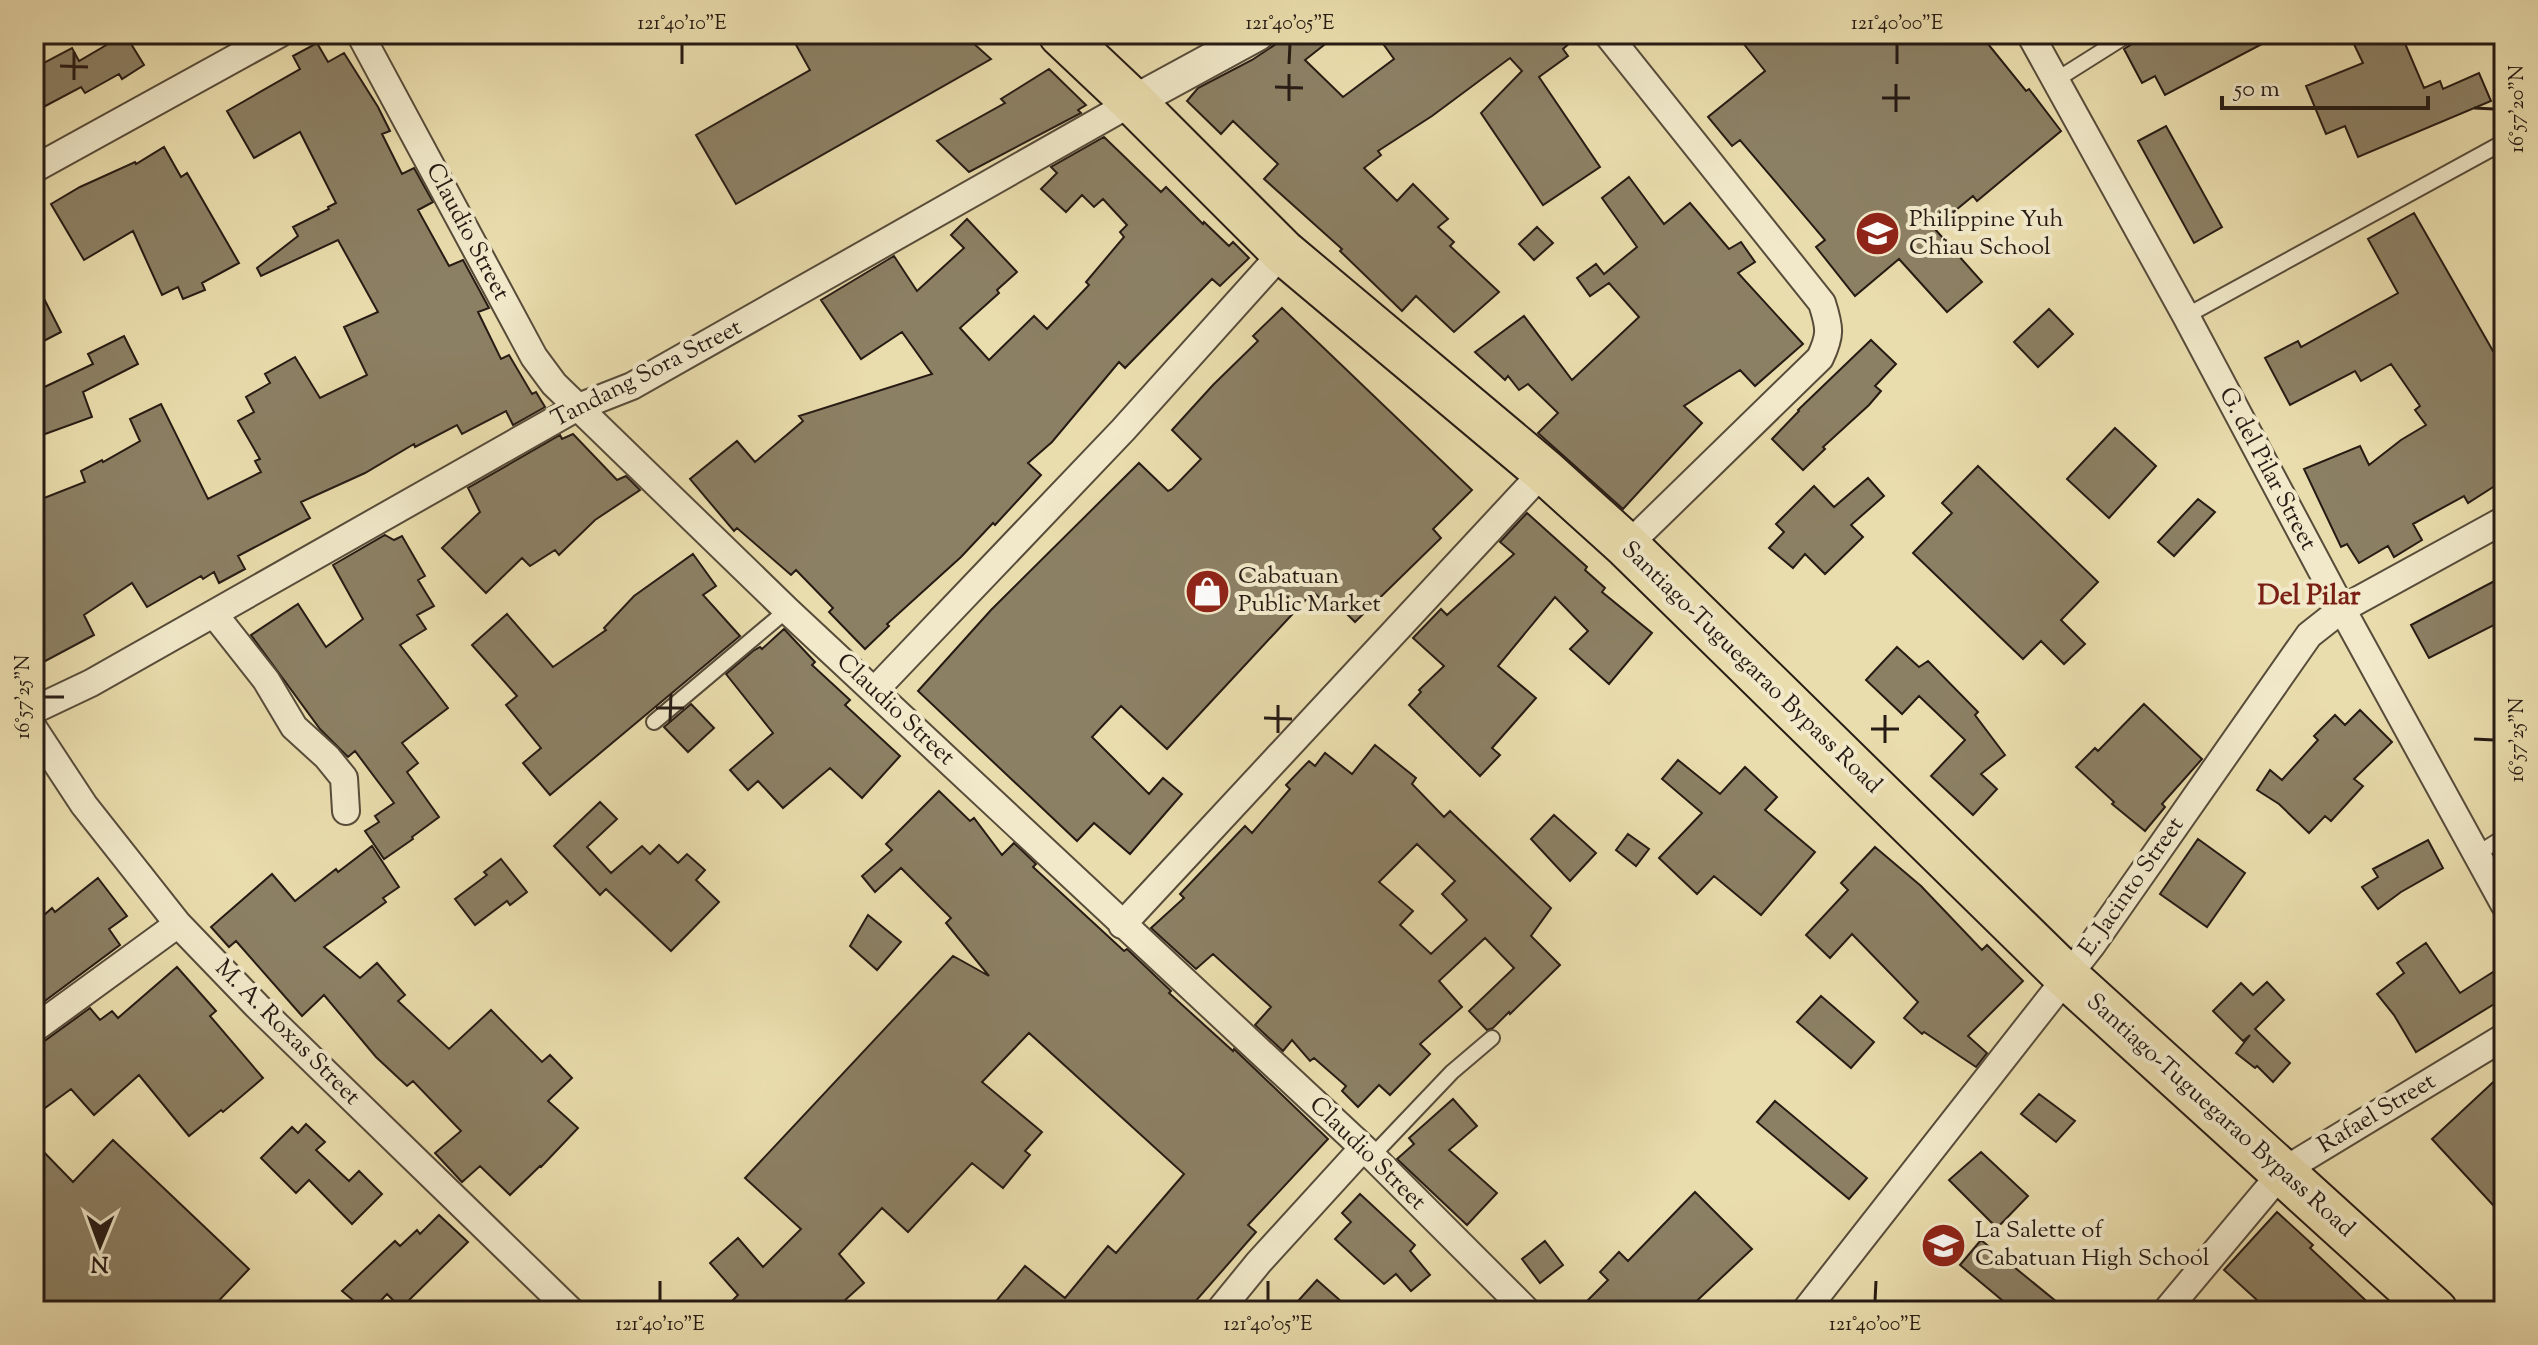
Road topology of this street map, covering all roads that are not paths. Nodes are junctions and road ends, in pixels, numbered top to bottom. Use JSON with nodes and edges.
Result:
{"nodes":[{"id":1,"x":279,"y":34,"type":"edge"},
{"id":2,"x":360,"y":34,"type":"edge"},
{"id":3,"x":1061,"y":34,"type":"edge"},
{"id":4,"x":1258,"y":34,"type":"edge"},
{"id":5,"x":1607,"y":34,"type":"edge"},
{"id":6,"x":2030,"y":34,"type":"edge"},
{"id":7,"x":2129,"y":34,"type":"edge"},
{"id":8,"x":2056,"y":80,"type":"junction"},
{"id":9,"x":1133,"y":102,"type":"junction"},
{"id":10,"x":2504,"y":142,"type":"edge"},
{"id":11,"x":34,"y":169,"type":"edge"},
{"id":12,"x":1283,"y":252,"type":"junction"},
{"id":13,"x":2186,"y":316,"type":"junction"},
{"id":14,"x":576,"y":408,"type":"junction"},
{"id":15,"x":1544,"y":471,"type":"junction"},
{"id":16,"x":2504,"y":520,"type":"edge"},
{"id":17,"x":1627,"y":546,"type":"junction"},
{"id":18,"x":2342,"y":609,"type":"junction"},
{"id":19,"x":787,"y":610,"type":"junction"},
{"id":20,"x":214,"y":614,"type":"junction"},
{"id":21,"x":875,"y":690,"type":"junction"},
{"id":22,"x":34,"y":710,"type":"edge"},
{"id":23,"x":654,"y":722,"type":"dead end"},
{"id":24,"x":34,"y":729,"type":"edge"},
{"id":25,"x":346,"y":811,"type":"dead end"},
{"id":26,"x":2504,"y":837,"type":"edge"},
{"id":27,"x":2477,"y":854,"type":"junction"},
{"id":28,"x":2504,"y":904,"type":"edge"},
{"id":29,"x":178,"y":924,"type":"junction"},
{"id":30,"x":1122,"y":925,"type":"junction"},
{"id":31,"x":2067,"y":977,"type":"junction"},
{"id":32,"x":34,"y":1029,"type":"edge"},
{"id":33,"x":2504,"y":1037,"type":"edge"},
{"id":34,"x":1492,"y":1038,"type":"dead end"},
{"id":35,"x":1368,"y":1152,"type":"junction"},
{"id":36,"x":2283,"y":1171,"type":"junction"},
{"id":37,"x":571,"y":1311,"type":"edge"},
{"id":38,"x":1219,"y":1311,"type":"edge"},
{"id":39,"x":1527,"y":1311,"type":"edge"},
{"id":40,"x":1805,"y":1311,"type":"edge"},
{"id":41,"x":2166,"y":1311,"type":"edge"},
{"id":42,"x":2435,"y":1311,"type":"edge"}],
"edges":[{"from":1,"to":11,"type":"street"},
{"from":2,"to":14,"type":"street","name":"Claudio Street"},
{"from":3,"to":9,"type":"highway","name":"Santiago-Tuguegarao Bypass Road"},
{"from":4,"to":9,"type":"street","name":"Tandang Sora Street"},
{"from":5,"to":17,"type":"street"},
{"from":6,"to":8,"type":"street","name":"G. del Pilar Street"},
{"from":7,"to":8,"type":"lane"},
{"from":8,"to":13,"type":"street","name":"G. del Pilar Street"},
{"from":9,"to":12,"type":"highway","name":"Santiago-Tuguegarao Bypass Road"},
{"from":9,"to":14,"type":"street","name":"Tandang Sora Street"},
{"from":10,"to":13,"type":"lane"},
{"from":12,"to":15,"type":"highway","name":"Santiago-Tuguegarao Bypass Road"},
{"from":12,"to":21,"type":"street"},
{"from":13,"to":18,"type":"street","name":"G. del Pilar Street"},
{"from":14,"to":19,"type":"street","name":"Claudio Street"},
{"from":14,"to":20,"type":"street","name":"Tandang Sora Street"},
{"from":15,"to":17,"type":"highway","name":"Santiago-Tuguegarao Bypass Road"},
{"from":15,"to":30,"type":"street"},
{"from":16,"to":18,"type":"street","name":"E. Jacinto Street"},
{"from":17,"to":31,"type":"highway","name":"Santiago-Tuguegarao Bypass Road"},
{"from":18,"to":27,"type":"street","name":"G. del Pilar Street"},
{"from":18,"to":31,"type":"street","name":"E. Jacinto Street"},
{"from":19,"to":21,"type":"street","name":"Claudio Street"},
{"from":19,"to":23,"type":"lane"},
{"from":20,"to":22,"type":"street","name":"Tandang Sora Street"},
{"from":20,"to":25,"type":"street"},
{"from":21,"to":30,"type":"street","name":"Claudio Street"},
{"from":24,"to":29,"type":"street","name":"M. A. Roxas Street"},
{"from":26,"to":27,"type":"lane"},
{"from":27,"to":28,"type":"street","name":"G. del Pilar Street"},
{"from":29,"to":32,"type":"street"},
{"from":29,"to":37,"type":"street","name":"M. A. Roxas Street"},
{"from":30,"to":35,"type":"street","name":"Claudio Street"},
{"from":31,"to":36,"type":"highway","name":"Santiago-Tuguegarao Bypass Road"},
{"from":31,"to":40,"type":"street","name":"E. Jacinto Street"},
{"from":33,"to":36,"type":"street","name":"Rafael Street"},
{"from":34,"to":35,"type":"lane"},
{"from":35,"to":38,"type":"street"},
{"from":35,"to":39,"type":"street","name":"Claudio Street"},
{"from":36,"to":41,"type":"street","name":"Rafael Street"},
{"from":36,"to":42,"type":"highway","name":"Santiago-Tuguegarao Bypass Road"}]}
